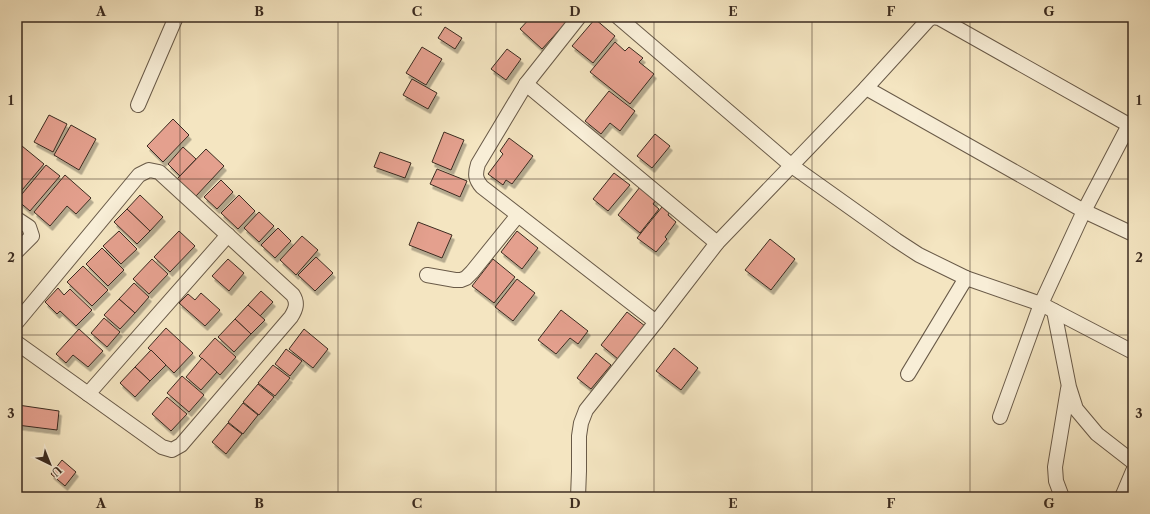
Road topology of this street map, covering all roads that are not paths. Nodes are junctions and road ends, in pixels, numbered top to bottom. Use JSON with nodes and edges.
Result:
{"nodes":[{"id":1,"x":176,"y":17,"type":"edge"},
{"id":2,"x":579,"y":17,"type":"edge"},
{"id":3,"x":618,"y":17,"type":"edge"},
{"id":4,"x":526,"y":84,"type":"junction"},
{"id":5,"x":866,"y":88,"type":"junction"},
{"id":6,"x":138,"y":105,"type":"dead end"},
{"id":7,"x":1131,"y":126,"type":"edge"},
{"id":8,"x":792,"y":166,"type":"junction"},
{"id":9,"x":1084,"y":211,"type":"junction"},
{"id":10,"x":518,"y":215,"type":"junction"},
{"id":11,"x":17,"y":219,"type":"edge"},
{"id":12,"x":1133,"y":234,"type":"edge"},
{"id":13,"x":228,"y":235,"type":"junction"},
{"id":14,"x":717,"y":243,"type":"junction"},
{"id":15,"x":17,"y":251,"type":"edge"},
{"id":16,"x":427,"y":275,"type":"dead end"},
{"id":17,"x":966,"y":278,"type":"junction"},
{"id":18,"x":1041,"y":304,"type":"junction"},
{"id":19,"x":1054,"y":311,"type":"junction"},
{"id":20,"x":17,"y":322,"type":"edge"},
{"id":21,"x":656,"y":322,"type":"junction"},
{"id":22,"x":17,"y":343,"type":"edge"},
{"id":23,"x":1133,"y":352,"type":"edge"},
{"id":24,"x":908,"y":374,"type":"dead end"},
{"id":25,"x":1069,"y":387,"type":"junction"},
{"id":26,"x":88,"y":394,"type":"junction"},
{"id":27,"x":1000,"y":417,"type":"dead end"},
{"id":28,"x":1133,"y":462,"type":"edge"},
{"id":29,"x":1133,"y":471,"type":"edge"},
{"id":30,"x":578,"y":497,"type":"edge"},
{"id":31,"x":1062,"y":497,"type":"edge"},
{"id":32,"x":1122,"y":497,"type":"edge"}],
"edges":[{"from":1,"to":6,"type":"street"},
{"from":2,"to":4,"type":"street"},
{"from":3,"to":8,"type":"street"},
{"from":4,"to":10,"type":"street"},
{"from":4,"to":14,"type":"street"},
{"from":5,"to":7,"type":"street"},
{"from":5,"to":8,"type":"street"},
{"from":5,"to":9,"type":"street"},
{"from":7,"to":9,"type":"street"},
{"from":8,"to":14,"type":"street"},
{"from":8,"to":17,"type":"street"},
{"from":9,"to":12,"type":"street"},
{"from":9,"to":18,"type":"street"},
{"from":10,"to":16,"type":"street"},
{"from":10,"to":21,"type":"street"},
{"from":11,"to":15,"type":"street"},
{"from":13,"to":20,"type":"street"},
{"from":13,"to":26,"type":"street"},
{"from":13,"to":26,"type":"street"},
{"from":14,"to":21,"type":"street"},
{"from":17,"to":18,"type":"street"},
{"from":17,"to":24,"type":"street"},
{"from":18,"to":19,"type":"street"},
{"from":18,"to":27,"type":"street"},
{"from":19,"to":23,"type":"street"},
{"from":19,"to":25,"type":"street"},
{"from":21,"to":30,"type":"street"},
{"from":22,"to":26,"type":"street"},
{"from":25,"to":28,"type":"street"},
{"from":25,"to":31,"type":"street"},
{"from":29,"to":32,"type":"street"}]}
